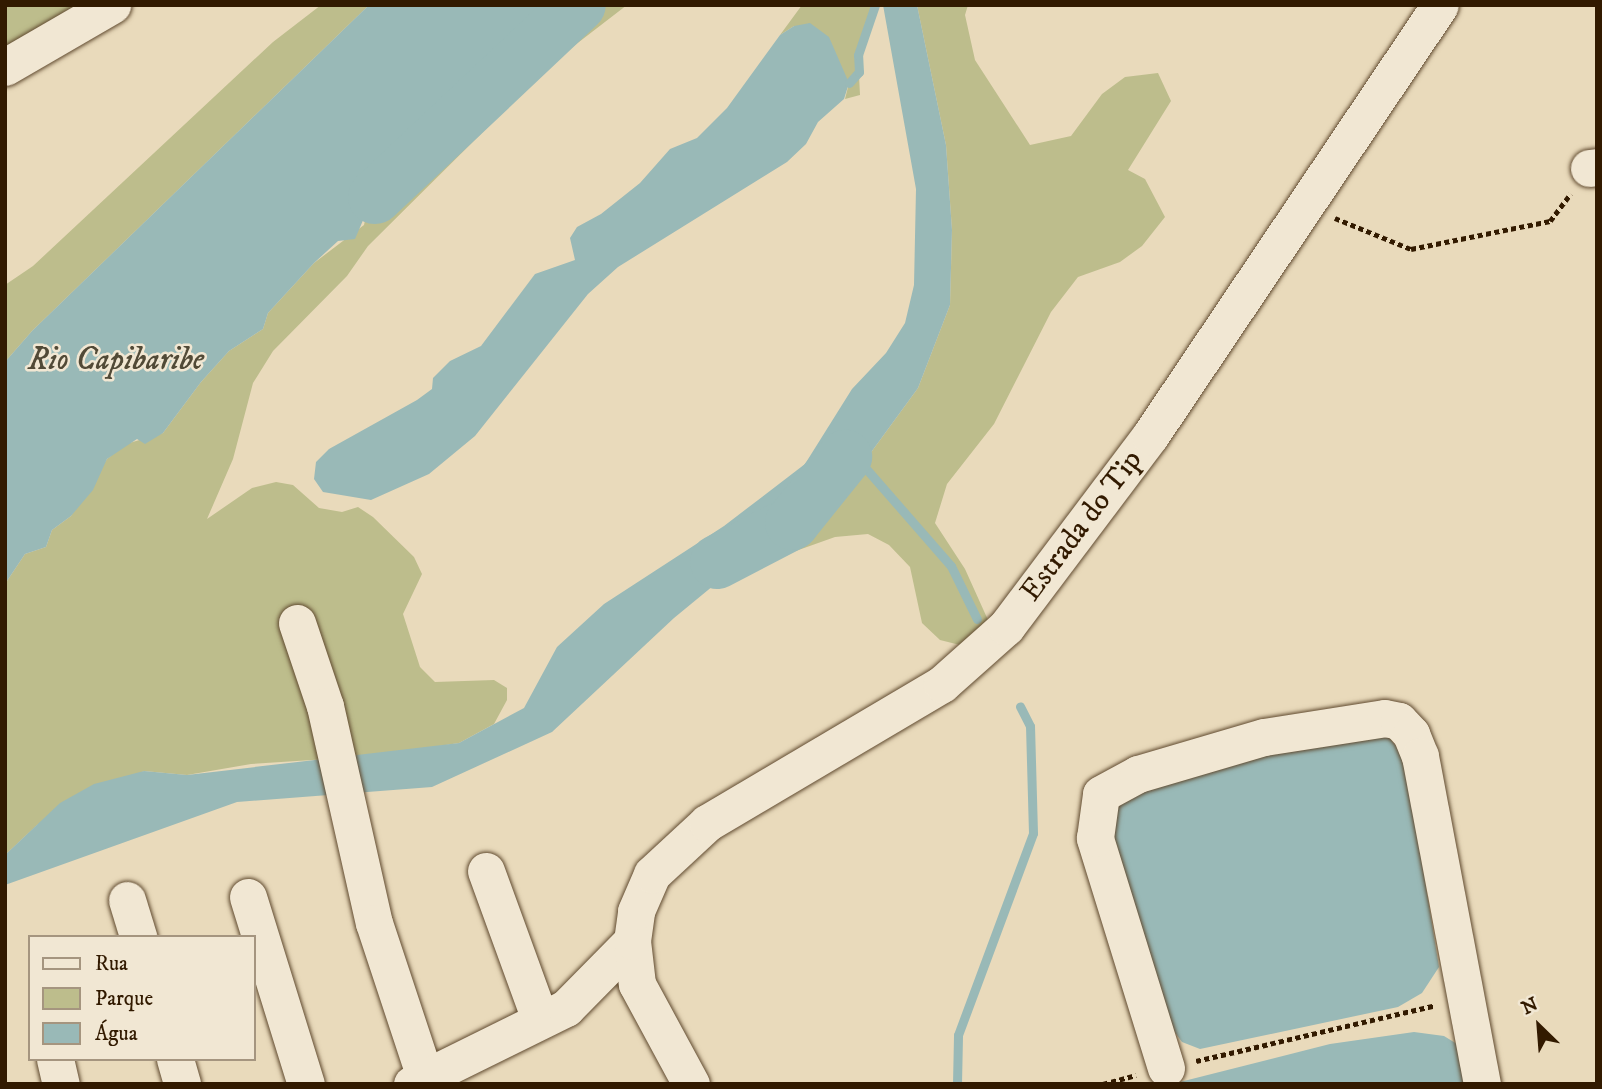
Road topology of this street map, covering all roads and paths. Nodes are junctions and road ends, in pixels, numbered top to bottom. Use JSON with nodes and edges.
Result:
{"nodes":[{"id":1,"x":74,"y":5,"type":"edge"},
{"id":2,"x":96,"y":5,"type":"edge"},
{"id":3,"x":112,"y":5,"type":"edge"},
{"id":4,"x":1440,"y":5,"type":"edge"},
{"id":5,"x":5,"y":44,"type":"edge"},
{"id":6,"x":5,"y":51,"type":"edge"},
{"id":7,"x":5,"y":67,"type":"edge"},
{"id":8,"x":1593,"y":167,"type":"edge"},
{"id":9,"x":1305,"y":206,"type":"junction"},
{"id":10,"x":297,"y":623,"type":"dead end"},
{"id":11,"x":486,"y":872,"type":"dead end"},
{"id":12,"x":248,"y":897,"type":"dead end"},
{"id":13,"x":127,"y":900,"type":"dead end"},
{"id":14,"x":137,"y":935,"type":"edge"},
{"id":15,"x":632,"y":941,"type":"junction"},
{"id":16,"x":637,"y":984,"type":"junction"},
{"id":17,"x":1465,"y":1000,"type":"junction"},
{"id":18,"x":553,"y":1013,"type":"junction"},
{"id":19,"x":55,"y":1061,"type":"edge"},
{"id":20,"x":175,"y":1061,"type":"edge"},
{"id":21,"x":1166,"y":1068,"type":"junction"},
{"id":22,"x":418,"y":1080,"type":"edge"},
{"id":23,"x":61,"y":1084,"type":"edge"},
{"id":24,"x":182,"y":1084,"type":"edge"},
{"id":25,"x":306,"y":1084,"type":"edge"},
{"id":26,"x":691,"y":1084,"type":"edge"},
{"id":27,"x":1103,"y":1084,"type":"edge"},
{"id":28,"x":1482,"y":1084,"type":"edge"}],
"edges":[{"from":1,"to":5,"type":"street"},
{"from":2,"to":6,"type":"street"},
{"from":3,"to":7,"type":"street"},
{"from":4,"to":9,"type":"street","name":"Estrada do Tip"},
{"from":8,"to":9,"type":"path"},
{"from":9,"to":15,"type":"street","name":"Estrada do Tip"},
{"from":10,"to":22,"type":"street"},
{"from":11,"to":18,"type":"street"},
{"from":12,"to":25,"type":"street"},
{"from":13,"to":14,"type":"street"},
{"from":15,"to":16,"type":"street","name":"Estrada do Tip"},
{"from":15,"to":18,"type":"street"},
{"from":16,"to":18,"type":"street"},
{"from":16,"to":26,"type":"street"},
{"from":17,"to":21,"type":"path"},
{"from":17,"to":21,"type":"street"},
{"from":17,"to":28,"type":"street"},
{"from":18,"to":22,"type":"street"},
{"from":19,"to":23,"type":"street"},
{"from":20,"to":24,"type":"street"},
{"from":21,"to":27,"type":"path"}]}
